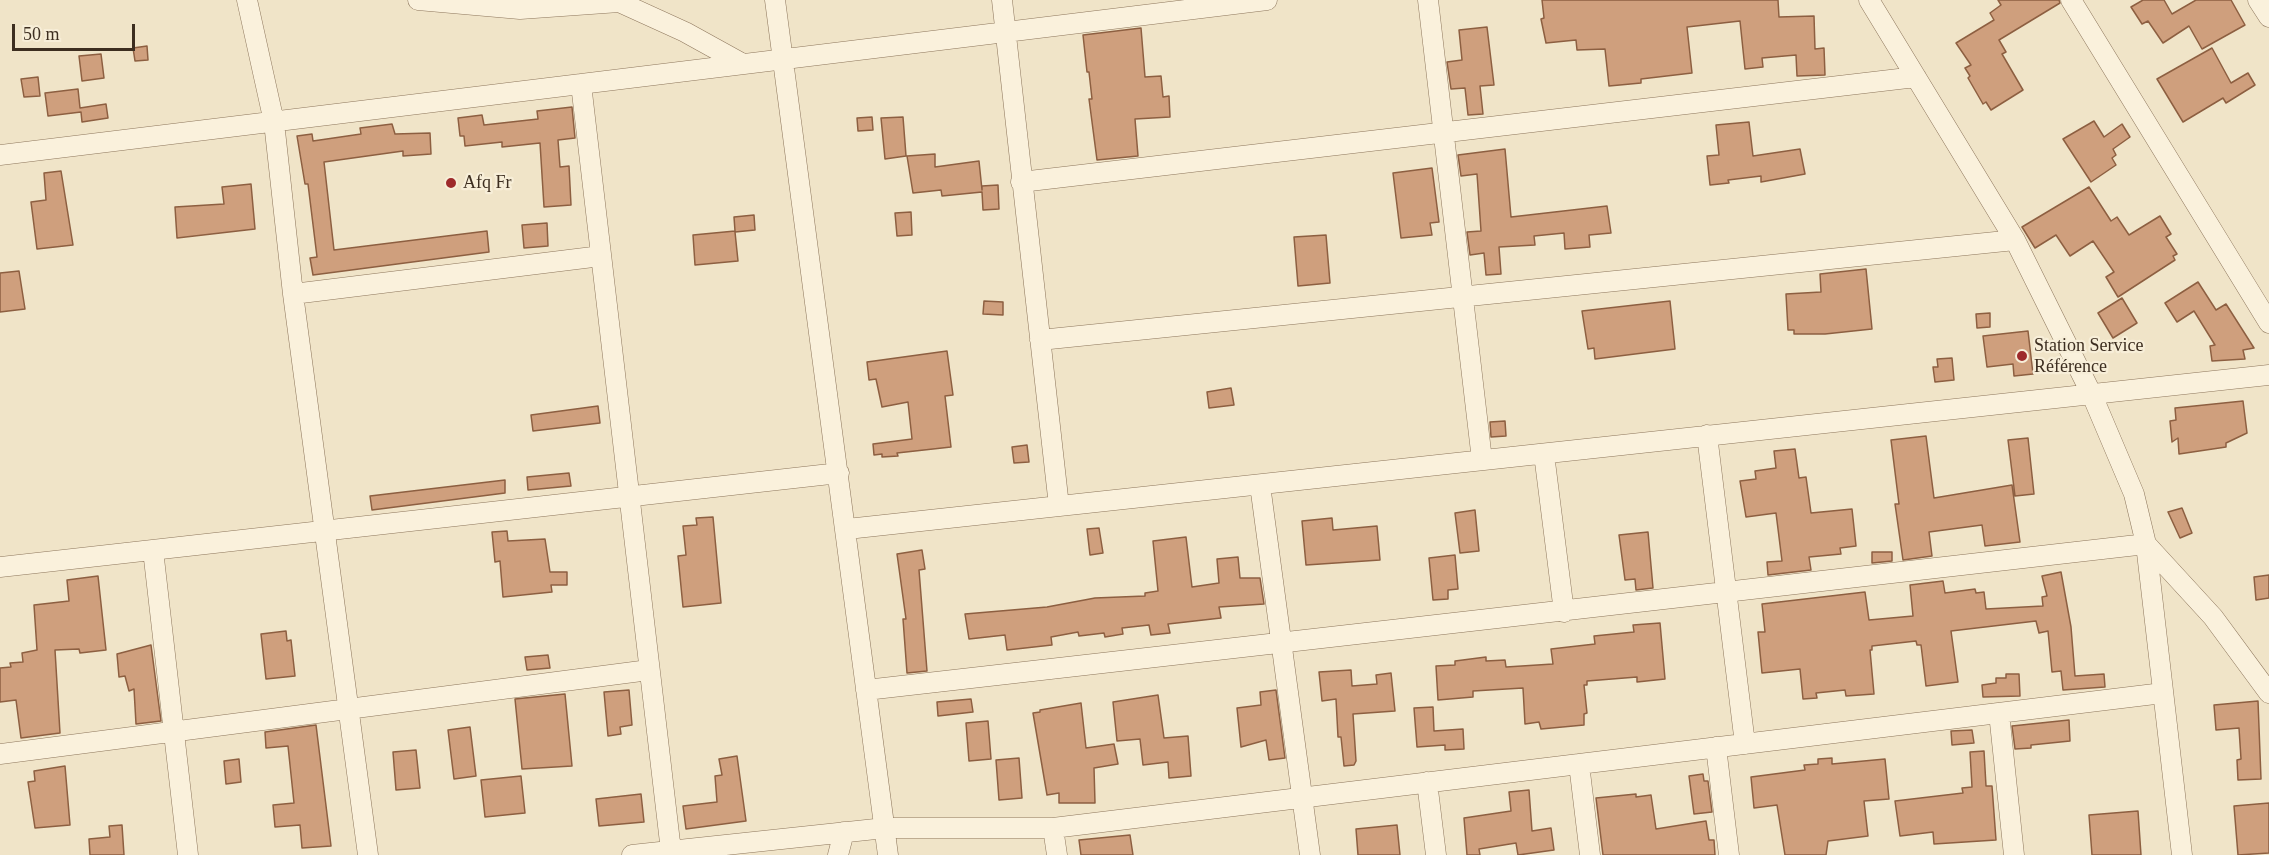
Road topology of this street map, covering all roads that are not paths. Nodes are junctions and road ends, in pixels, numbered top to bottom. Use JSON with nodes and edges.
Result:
{"nodes":[{"id":1,"x":247,"y":0,"type":"edge"},
{"id":2,"x":418,"y":0,"type":"edge"},
{"id":3,"x":775,"y":0,"type":"edge"},
{"id":4,"x":1002,"y":0,"type":"edge"},
{"id":5,"x":1268,"y":0,"type":"edge"},
{"id":6,"x":1428,"y":0,"type":"edge"},
{"id":7,"x":1869,"y":0,"type":"edge"},
{"id":8,"x":2071,"y":0,"type":"edge"},
{"id":9,"x":2258,"y":0,"type":"edge"},
{"id":10,"x":2269,"y":17,"type":"edge"},
{"id":11,"x":1006,"y":32,"type":"junction"},
{"id":12,"x":783,"y":59,"type":"junction"},
{"id":13,"x":743,"y":64,"type":"junction"},
{"id":14,"x":1916,"y":77,"type":"junction"},
{"id":15,"x":581,"y":84,"type":"junction"},
{"id":16,"x":274,"y":122,"type":"junction"},
{"id":17,"x":1443,"y":133,"type":"junction"},
{"id":18,"x":0,"y":155,"type":"edge"},
{"id":19,"x":1021,"y":182,"type":"junction"},
{"id":20,"x":2014,"y":240,"type":"junction"},
{"id":21,"x":602,"y":256,"type":"junction"},
{"id":22,"x":293,"y":294,"type":"junction"},
{"id":23,"x":1463,"y":297,"type":"junction"},
{"id":24,"x":2269,"y":322,"type":"edge"},
{"id":25,"x":1040,"y":340,"type":"junction"},
{"id":26,"x":2269,"y":375,"type":"edge"},
{"id":27,"x":2092,"y":394,"type":"junction"},
{"id":28,"x":1707,"y":435,"type":"junction"},
{"id":29,"x":1544,"y":454,"type":"junction"},
{"id":30,"x":1482,"y":460,"type":"junction"},
{"id":31,"x":839,"y":473,"type":"junction"},
{"id":32,"x":1260,"y":485,"type":"junction"},
{"id":33,"x":629,"y":497,"type":"junction"},
{"id":34,"x":1059,"y":507,"type":"junction"},
{"id":35,"x":847,"y":530,"type":"junction"},
{"id":36,"x":324,"y":531,"type":"junction"},
{"id":37,"x":2146,"y":544,"type":"junction"},
{"id":38,"x":153,"y":550,"type":"junction"},
{"id":39,"x":0,"y":567,"type":"edge"},
{"id":40,"x":1727,"y":594,"type":"junction"},
{"id":41,"x":1564,"y":612,"type":"junction"},
{"id":42,"x":1282,"y":644,"type":"junction"},
{"id":43,"x":649,"y":670,"type":"junction"},
{"id":44,"x":866,"y":690,"type":"junction"},
{"id":45,"x":2163,"y":693,"type":"junction"},
{"id":46,"x":2269,"y":693,"type":"edge"},
{"id":47,"x":348,"y":709,"type":"junction"},
{"id":48,"x":1999,"y":713,"type":"junction"},
{"id":49,"x":174,"y":732,"type":"junction"},
{"id":50,"x":1745,"y":744,"type":"junction"},
{"id":51,"x":1716,"y":747,"type":"junction"},
{"id":52,"x":0,"y":754,"type":"edge"},
{"id":53,"x":1579,"y":764,"type":"junction"},
{"id":54,"x":1427,"y":782,"type":"junction"},
{"id":55,"x":1302,"y":798,"type":"junction"},
{"id":56,"x":885,"y":828,"type":"junction"},
{"id":57,"x":1053,"y":828,"type":"junction"},
{"id":58,"x":844,"y":832,"type":"junction"},
{"id":59,"x":670,"y":851,"type":"junction"},
{"id":60,"x":188,"y":855,"type":"edge"},
{"id":61,"x":368,"y":855,"type":"edge"},
{"id":62,"x":632,"y":855,"type":"edge"},
{"id":63,"x":838,"y":855,"type":"edge"},
{"id":64,"x":888,"y":855,"type":"edge"},
{"id":65,"x":1057,"y":855,"type":"edge"},
{"id":66,"x":1310,"y":855,"type":"edge"},
{"id":67,"x":1436,"y":855,"type":"edge"},
{"id":68,"x":1590,"y":855,"type":"edge"},
{"id":69,"x":1729,"y":855,"type":"edge"},
{"id":70,"x":2010,"y":855,"type":"edge"},
{"id":71,"x":2182,"y":855,"type":"edge"}],
"edges":[{"from":1,"to":16,"type":"street"},
{"from":2,"to":13,"type":"street"},
{"from":3,"to":12,"type":"street"},
{"from":4,"to":11,"type":"street"},
{"from":5,"to":11,"type":"street"},
{"from":6,"to":17,"type":"street"},
{"from":7,"to":14,"type":"street"},
{"from":8,"to":24,"type":"street"},
{"from":9,"to":10,"type":"street"},
{"from":11,"to":12,"type":"street"},
{"from":11,"to":19,"type":"street"},
{"from":12,"to":13,"type":"street"},
{"from":12,"to":31,"type":"street"},
{"from":13,"to":15,"type":"street"},
{"from":14,"to":17,"type":"street"},
{"from":14,"to":20,"type":"street"},
{"from":15,"to":16,"type":"street"},
{"from":15,"to":21,"type":"street"},
{"from":16,"to":18,"type":"street"},
{"from":16,"to":22,"type":"street"},
{"from":17,"to":19,"type":"street"},
{"from":17,"to":23,"type":"street"},
{"from":19,"to":25,"type":"street"},
{"from":20,"to":23,"type":"street"},
{"from":20,"to":27,"type":"street"},
{"from":21,"to":22,"type":"street"},
{"from":21,"to":33,"type":"street"},
{"from":22,"to":36,"type":"street"},
{"from":23,"to":25,"type":"street"},
{"from":23,"to":30,"type":"street"},
{"from":25,"to":34,"type":"street"},
{"from":26,"to":27,"type":"street"},
{"from":27,"to":28,"type":"street"},
{"from":27,"to":37,"type":"street"},
{"from":28,"to":29,"type":"street"},
{"from":28,"to":40,"type":"street"},
{"from":29,"to":30,"type":"street"},
{"from":29,"to":41,"type":"street"},
{"from":30,"to":32,"type":"street"},
{"from":31,"to":33,"type":"street"},
{"from":31,"to":35,"type":"street"},
{"from":32,"to":34,"type":"street"},
{"from":32,"to":42,"type":"street"},
{"from":33,"to":36,"type":"street"},
{"from":33,"to":43,"type":"street"},
{"from":34,"to":35,"type":"street"},
{"from":35,"to":44,"type":"street"},
{"from":36,"to":38,"type":"street"},
{"from":36,"to":47,"type":"street"},
{"from":37,"to":40,"type":"street"},
{"from":37,"to":45,"type":"street"},
{"from":37,"to":46,"type":"street"},
{"from":38,"to":39,"type":"street"},
{"from":38,"to":49,"type":"street"},
{"from":40,"to":41,"type":"street"},
{"from":40,"to":50,"type":"street"},
{"from":41,"to":42,"type":"street"},
{"from":42,"to":44,"type":"street"},
{"from":42,"to":55,"type":"street"},
{"from":43,"to":47,"type":"street"},
{"from":43,"to":59,"type":"street"},
{"from":44,"to":56,"type":"street"},
{"from":45,"to":48,"type":"street"},
{"from":45,"to":71,"type":"street"},
{"from":47,"to":49,"type":"street"},
{"from":47,"to":61,"type":"street"},
{"from":48,"to":50,"type":"street"},
{"from":48,"to":70,"type":"street"},
{"from":49,"to":52,"type":"street"},
{"from":49,"to":60,"type":"street"},
{"from":50,"to":51,"type":"street"},
{"from":51,"to":53,"type":"street"},
{"from":51,"to":69,"type":"street"},
{"from":53,"to":54,"type":"street"},
{"from":53,"to":68,"type":"street"},
{"from":54,"to":55,"type":"street"},
{"from":54,"to":67,"type":"street"},
{"from":55,"to":57,"type":"street"},
{"from":55,"to":66,"type":"street"},
{"from":56,"to":57,"type":"street"},
{"from":56,"to":58,"type":"street"},
{"from":56,"to":64,"type":"street"},
{"from":57,"to":65,"type":"street"},
{"from":58,"to":59,"type":"street"},
{"from":58,"to":63,"type":"street"},
{"from":59,"to":62,"type":"street"}]}
